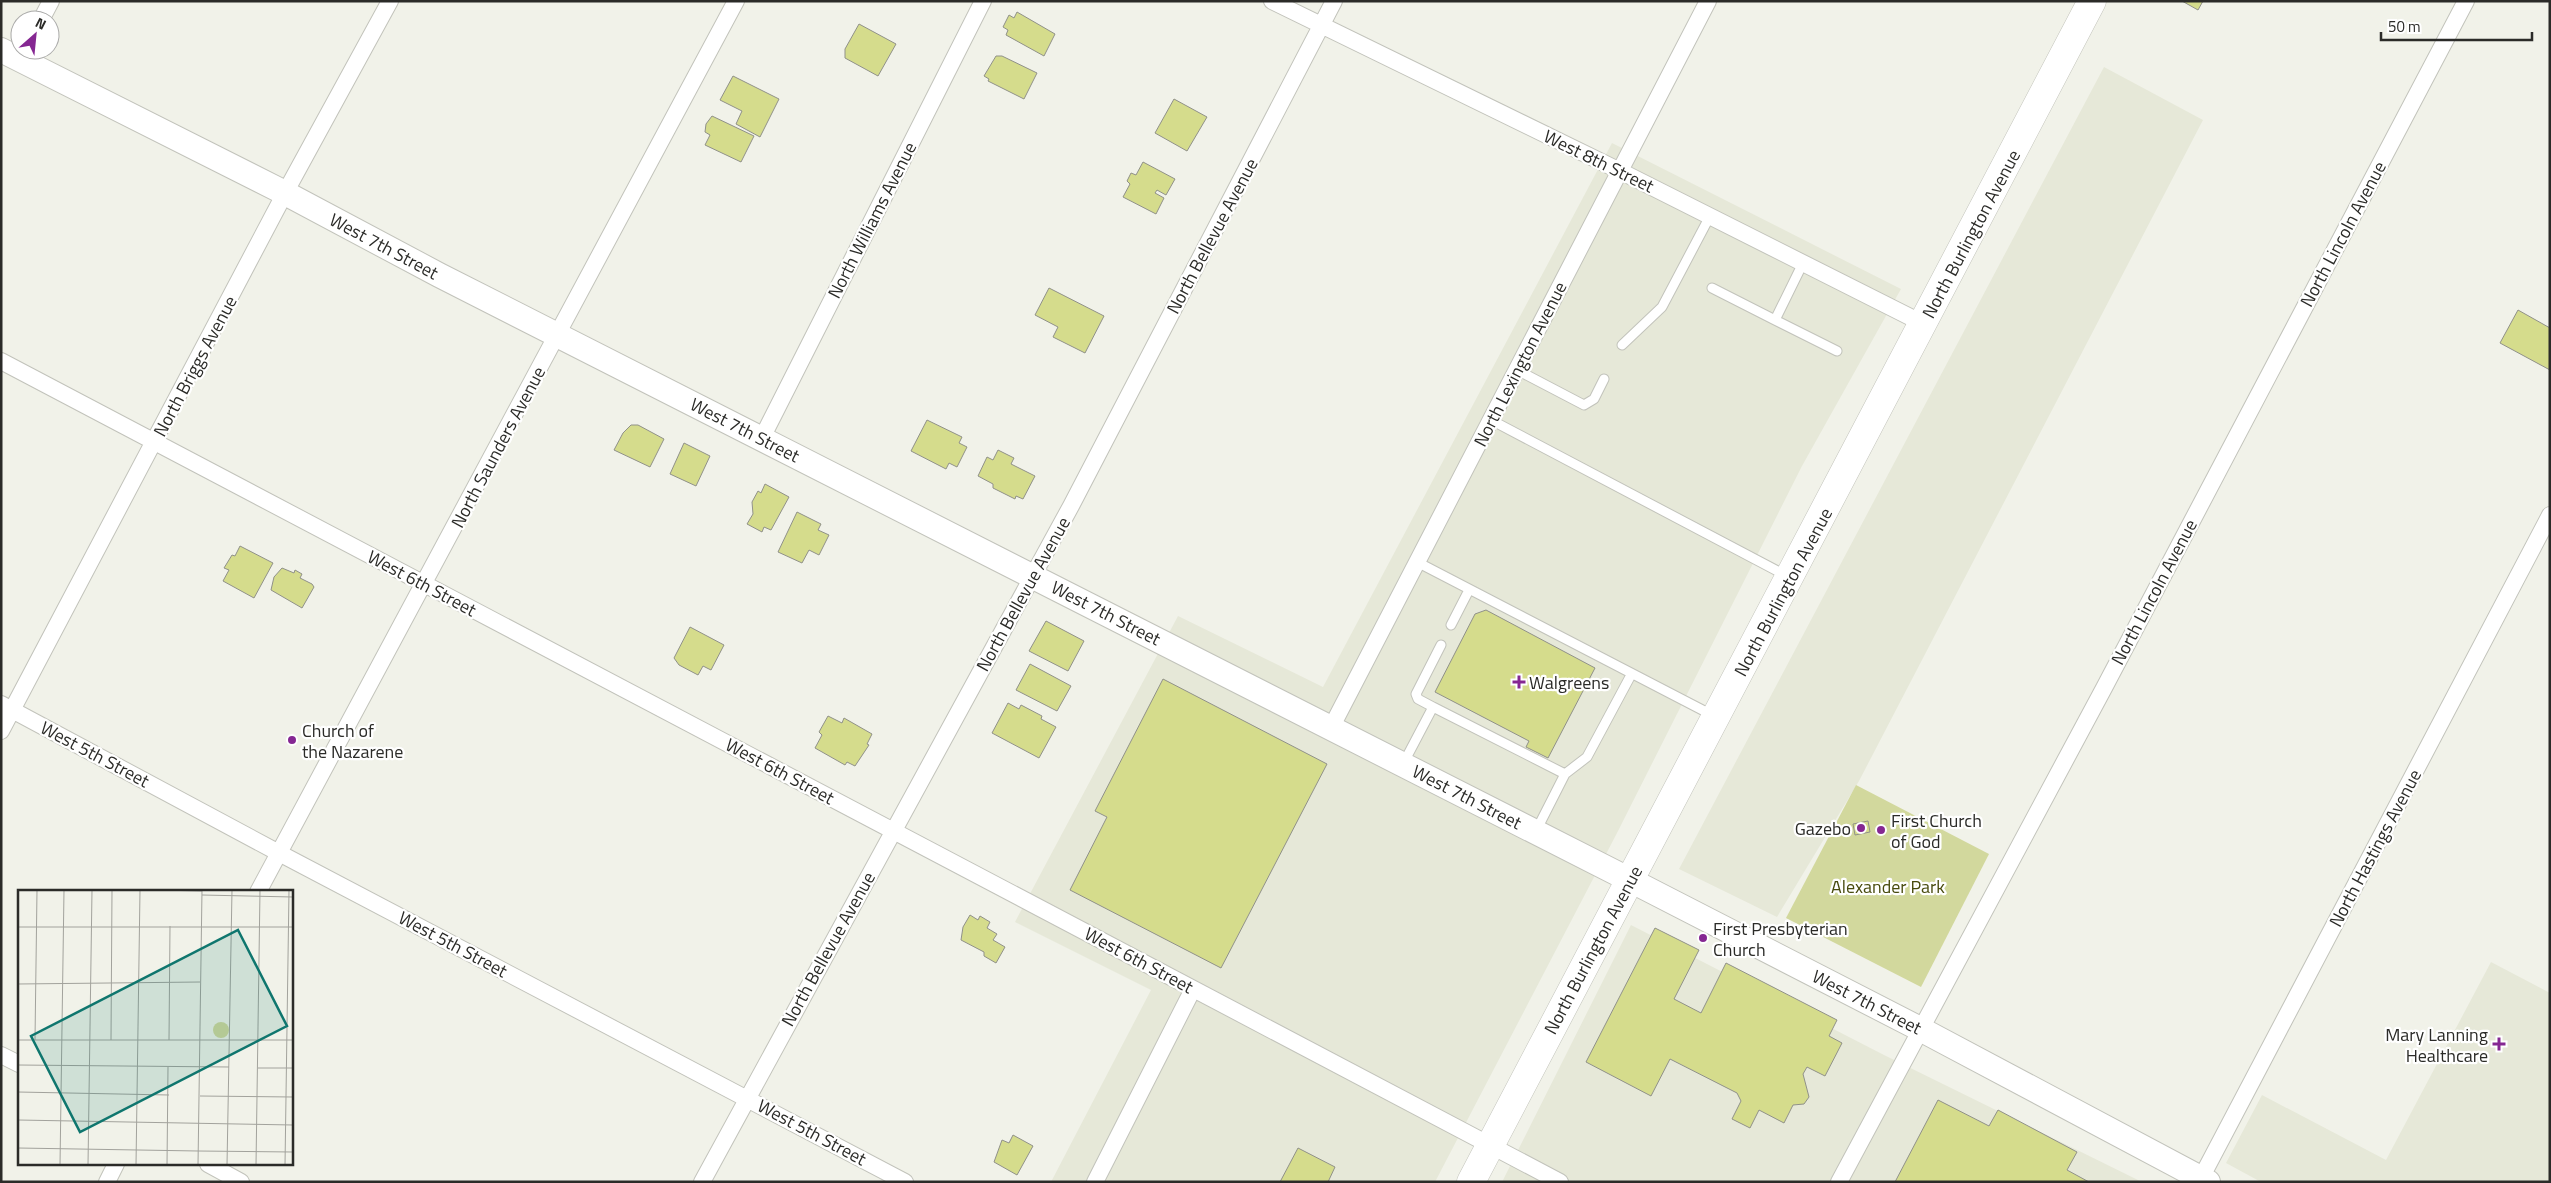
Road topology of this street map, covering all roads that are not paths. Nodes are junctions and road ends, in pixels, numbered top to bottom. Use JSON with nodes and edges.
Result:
{"nodes":[{"id":1,"x":390,"y":1,"type":"edge"},
{"id":2,"x":736,"y":1,"type":"edge"},
{"id":3,"x":983,"y":1,"type":"edge"},
{"id":4,"x":1272,"y":1,"type":"edge"},
{"id":5,"x":1334,"y":1,"type":"edge"},
{"id":6,"x":1708,"y":1,"type":"edge"},
{"id":7,"x":2092,"y":1,"type":"edge"},
{"id":8,"x":2466,"y":1,"type":"edge"},
{"id":9,"x":1321,"y":26,"type":"junction"},
{"id":10,"x":29,"y":60,"type":"edge"},
{"id":11,"x":1620,"y":171,"type":"junction"},
{"id":12,"x":285,"y":193,"type":"junction"},
{"id":13,"x":1710,"y":216,"type":"junction"},
{"id":14,"x":1803,"y":263,"type":"junction"},
{"id":15,"x":1712,"y":288,"type":"dead end"},
{"id":16,"x":1774,"y":320,"type":"junction"},
{"id":17,"x":1924,"y":324,"type":"junction"},
{"id":18,"x":558,"y":335,"type":"junction"},
{"id":19,"x":1622,"y":345,"type":"dead end"},
{"id":20,"x":1837,"y":351,"type":"dead end"},
{"id":21,"x":1,"y":361,"type":"edge"},
{"id":22,"x":1516,"y":370,"type":"junction"},
{"id":23,"x":1604,"y":379,"type":"dead end"},
{"id":24,"x":1490,"y":420,"type":"junction"},
{"id":25,"x":762,"y":438,"type":"junction"},
{"id":26,"x":155,"y":442,"type":"junction"},
{"id":27,"x":2550,"y":515,"type":"edge"},
{"id":28,"x":1417,"y":562,"type":"junction"},
{"id":29,"x":1032,"y":576,"type":"junction"},
{"id":30,"x":1790,"y":577,"type":"junction"},
{"id":31,"x":425,"y":584,"type":"junction"},
{"id":32,"x":1469,"y":590,"type":"junction"},
{"id":33,"x":1451,"y":625,"type":"dead end"},
{"id":34,"x":1441,"y":645,"type":"dead end"},
{"id":35,"x":1631,"y":675,"type":"dead end"},
{"id":36,"x":7,"y":707,"type":"edge"},
{"id":37,"x":1433,"y":707,"type":"junction"},
{"id":38,"x":1717,"y":717,"type":"junction"},
{"id":39,"x":1331,"y":728,"type":"junction"},
{"id":40,"x":1,"y":731,"type":"edge"},
{"id":41,"x":1403,"y":765,"type":"junction"},
{"id":42,"x":1565,"y":774,"type":"junction"},
{"id":43,"x":894,"y":831,"type":"junction"},
{"id":44,"x":1536,"y":832,"type":"junction"},
{"id":45,"x":279,"y":853,"type":"junction"},
{"id":46,"x":1630,"y":880,"type":"junction"},
{"id":47,"x":259,"y":890,"type":"edge"},
{"id":48,"x":1193,"y":989,"type":"junction"},
{"id":49,"x":1922,"y":1030,"type":"junction"},
{"id":50,"x":1,"y":1055,"type":"edge"},
{"id":51,"x":18,"y":1064,"type":"edge"},
{"id":52,"x":746,"y":1097,"type":"junction"},
{"id":53,"x":1490,"y":1146,"type":"junction"},
{"id":54,"x":115,"y":1166,"type":"edge"},
{"id":55,"x":212,"y":1166,"type":"edge"},
{"id":56,"x":2203,"y":1181,"type":"edge"},
{"id":57,"x":107,"y":1182,"type":"edge"},
{"id":58,"x":241,"y":1182,"type":"edge"},
{"id":59,"x":702,"y":1182,"type":"edge"},
{"id":60,"x":906,"y":1182,"type":"edge"},
{"id":61,"x":1095,"y":1182,"type":"edge"},
{"id":62,"x":1471,"y":1182,"type":"edge"},
{"id":63,"x":1560,"y":1182,"type":"edge"},
{"id":64,"x":1839,"y":1182,"type":"edge"}],
"edges":[{"from":1,"to":12,"type":"street","name":"North Briggs Avenue"},
{"from":2,"to":18,"type":"street","name":"North Saunders Avenue"},
{"from":3,"to":25,"type":"street","name":"North Williams Avenue"},
{"from":4,"to":9,"type":"street","name":"West 8th Street"},
{"from":5,"to":9,"type":"street","name":"North Bellevue Avenue"},
{"from":6,"to":11,"type":"street","name":"North Lexington Avenue"},
{"from":7,"to":17,"type":"highway","name":"North Burlington Avenue"},
{"from":8,"to":49,"type":"street","name":"North Lincoln Avenue"},
{"from":9,"to":11,"type":"street","name":"West 8th Street"},
{"from":9,"to":29,"type":"street","name":"North Bellevue Avenue"},
{"from":10,"to":12,"type":"main road","name":"West 7th Street"},
{"from":11,"to":13,"type":"street","name":"West 8th Street"},
{"from":11,"to":22,"type":"street","name":"North Lexington Avenue"},
{"from":12,"to":18,"type":"main road","name":"West 7th Street"},
{"from":12,"to":26,"type":"street","name":"North Briggs Avenue"},
{"from":13,"to":14,"type":"street","name":"West 8th Street"},
{"from":13,"to":19,"type":"lane"},
{"from":14,"to":16,"type":"lane"},
{"from":14,"to":17,"type":"street","name":"West 8th Street"},
{"from":15,"to":16,"type":"lane"},
{"from":16,"to":20,"type":"lane"},
{"from":17,"to":30,"type":"highway","name":"North Burlington Avenue"},
{"from":18,"to":25,"type":"main road","name":"West 7th Street"},
{"from":18,"to":31,"type":"street","name":"North Saunders Avenue"},
{"from":21,"to":26,"type":"street","name":"West 6th Street"},
{"from":22,"to":23,"type":"lane"},
{"from":22,"to":24,"type":"street","name":"North Lexington Avenue"},
{"from":24,"to":28,"type":"street","name":"North Lexington Avenue"},
{"from":24,"to":30,"type":"lane"},
{"from":25,"to":29,"type":"main road","name":"West 7th Street"},
{"from":26,"to":31,"type":"street","name":"West 6th Street"},
{"from":26,"to":36,"type":"street","name":"North Briggs Avenue"},
{"from":27,"to":56,"type":"street","name":"North Hastings Avenue"},
{"from":28,"to":32,"type":"lane"},
{"from":28,"to":39,"type":"street","name":"North Lexington Avenue"},
{"from":29,"to":39,"type":"main road","name":"West 7th Street"},
{"from":29,"to":43,"type":"street","name":"North Bellevue Avenue"},
{"from":30,"to":38,"type":"highway","name":"North Burlington Avenue"},
{"from":31,"to":43,"type":"street","name":"West 6th Street"},
{"from":31,"to":45,"type":"street","name":"North Saunders Avenue"},
{"from":32,"to":33,"type":"lane"},
{"from":32,"to":38,"type":"lane"},
{"from":34,"to":37,"type":"lane"},
{"from":35,"to":42,"type":"lane"},
{"from":36,"to":40,"type":"street","name":"North Briggs Avenue"},
{"from":36,"to":45,"type":"street","name":"West 5th Street"},
{"from":37,"to":41,"type":"lane"},
{"from":37,"to":42,"type":"lane"},
{"from":38,"to":46,"type":"highway","name":"North Burlington Avenue"},
{"from":39,"to":41,"type":"main road","name":"West 7th Street"},
{"from":41,"to":44,"type":"main road","name":"West 7th Street"},
{"from":42,"to":44,"type":"lane"},
{"from":43,"to":48,"type":"street","name":"West 6th Street"},
{"from":43,"to":52,"type":"street","name":"North Bellevue Avenue"},
{"from":44,"to":46,"type":"main road","name":"West 7th Street"},
{"from":45,"to":47,"type":"street","name":"North Saunders Avenue"},
{"from":45,"to":52,"type":"street","name":"West 5th Street"},
{"from":46,"to":49,"type":"main road","name":"West 7th Street"},
{"from":46,"to":53,"type":"highway","name":"North Burlington Avenue"},
{"from":48,"to":53,"type":"street","name":"West 6th Street"},
{"from":48,"to":61,"type":"street"},
{"from":49,"to":56,"type":"main road","name":"West 7th Street"},
{"from":49,"to":64,"type":"street","name":"North Lincoln Avenue"},
{"from":50,"to":51,"type":"street"},
{"from":52,"to":59,"type":"street","name":"North Bellevue Avenue"},
{"from":52,"to":60,"type":"street","name":"West 5th Street"},
{"from":53,"to":62,"type":"highway","name":"North Burlington Avenue"},
{"from":53,"to":63,"type":"street","name":"West 6th Street"},
{"from":54,"to":57,"type":"street"},
{"from":55,"to":58,"type":"street"}]}
